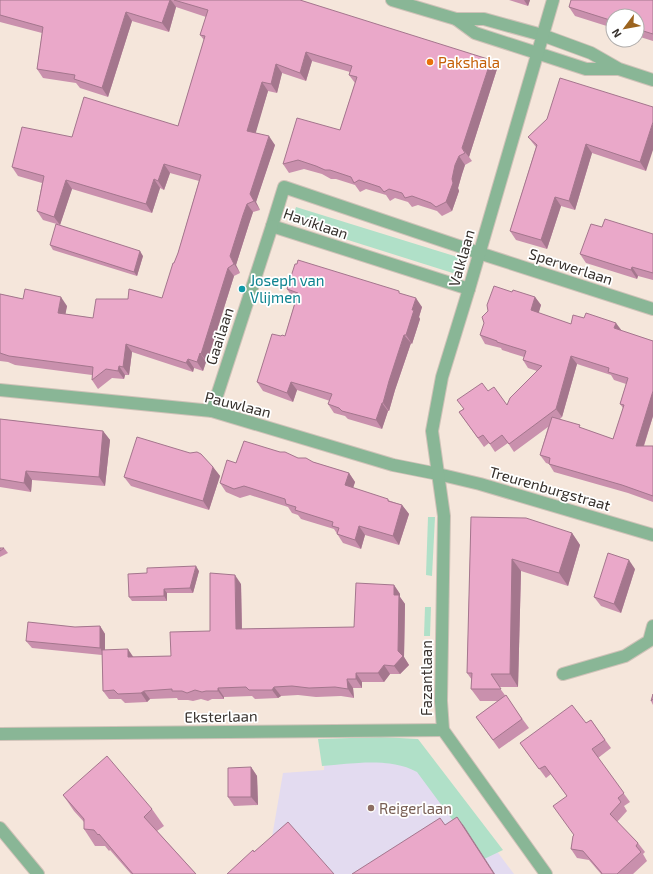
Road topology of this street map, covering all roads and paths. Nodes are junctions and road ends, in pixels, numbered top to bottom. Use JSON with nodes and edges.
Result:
{"nodes":[{"id":1,"x":392,"y":0,"type":"edge"},
{"id":2,"x":553,"y":0,"type":"edge"},
{"id":3,"x":456,"y":19,"type":"junction"},
{"id":4,"x":542,"y":36,"type":"junction"},
{"id":5,"x":537,"y":54,"type":"junction"},
{"id":6,"x":619,"y":69,"type":"junction"},
{"id":7,"x":653,"y":80,"type":"edge"},
{"id":8,"x":272,"y":226,"type":"junction"},
{"id":9,"x":479,"y":253,"type":"junction"},
{"id":10,"x":469,"y":289,"type":"junction"},
{"id":11,"x":653,"y":309,"type":"edge"},
{"id":12,"x":0,"y":390,"type":"edge"},
{"id":13,"x":212,"y":411,"type":"junction"},
{"id":14,"x":438,"y":474,"type":"junction"},
{"id":15,"x":653,"y":535,"type":"edge"},
{"id":16,"x":653,"y":626,"type":"edge"},
{"id":17,"x":563,"y":674,"type":"dead end"},
{"id":18,"x":443,"y":730,"type":"junction"},
{"id":19,"x":0,"y":734,"type":"edge"},
{"id":20,"x":0,"y":828,"type":"edge"},
{"id":21,"x":38,"y":874,"type":"edge"},
{"id":22,"x":546,"y":874,"type":"edge"}],
"edges":[{"from":1,"to":3,"type":"street"},
{"from":2,"to":4,"type":"street","name":"Valklaan"},
{"from":3,"to":4,"type":"street"},
{"from":3,"to":5,"type":"street"},
{"from":4,"to":5,"type":"street","name":"Valklaan"},
{"from":4,"to":6,"type":"street"},
{"from":5,"to":6,"type":"street"},
{"from":5,"to":9,"type":"street","name":"Valklaan"},
{"from":6,"to":7,"type":"street"},
{"from":8,"to":9,"type":"street","name":"Haviklaan"},
{"from":8,"to":10,"type":"street","name":"Haviklaan"},
{"from":8,"to":13,"type":"street","name":"Gaailaan"},
{"from":9,"to":10,"type":"street","name":"Valklaan"},
{"from":9,"to":11,"type":"street","name":"Sperwerlaan"},
{"from":10,"to":14,"type":"street","name":"Valklaan"},
{"from":12,"to":13,"type":"street","name":"Pauwlaan"},
{"from":13,"to":14,"type":"street","name":"Pauwlaan"},
{"from":14,"to":15,"type":"street","name":"Treurenburgstraat"},
{"from":14,"to":18,"type":"street","name":"Fazantlaan"},
{"from":16,"to":17,"type":"street"},
{"from":18,"to":19,"type":"street","name":"Eksterlaan"},
{"from":18,"to":22,"type":"street","name":"Fazantlaan"},
{"from":20,"to":21,"type":"street"}]}
